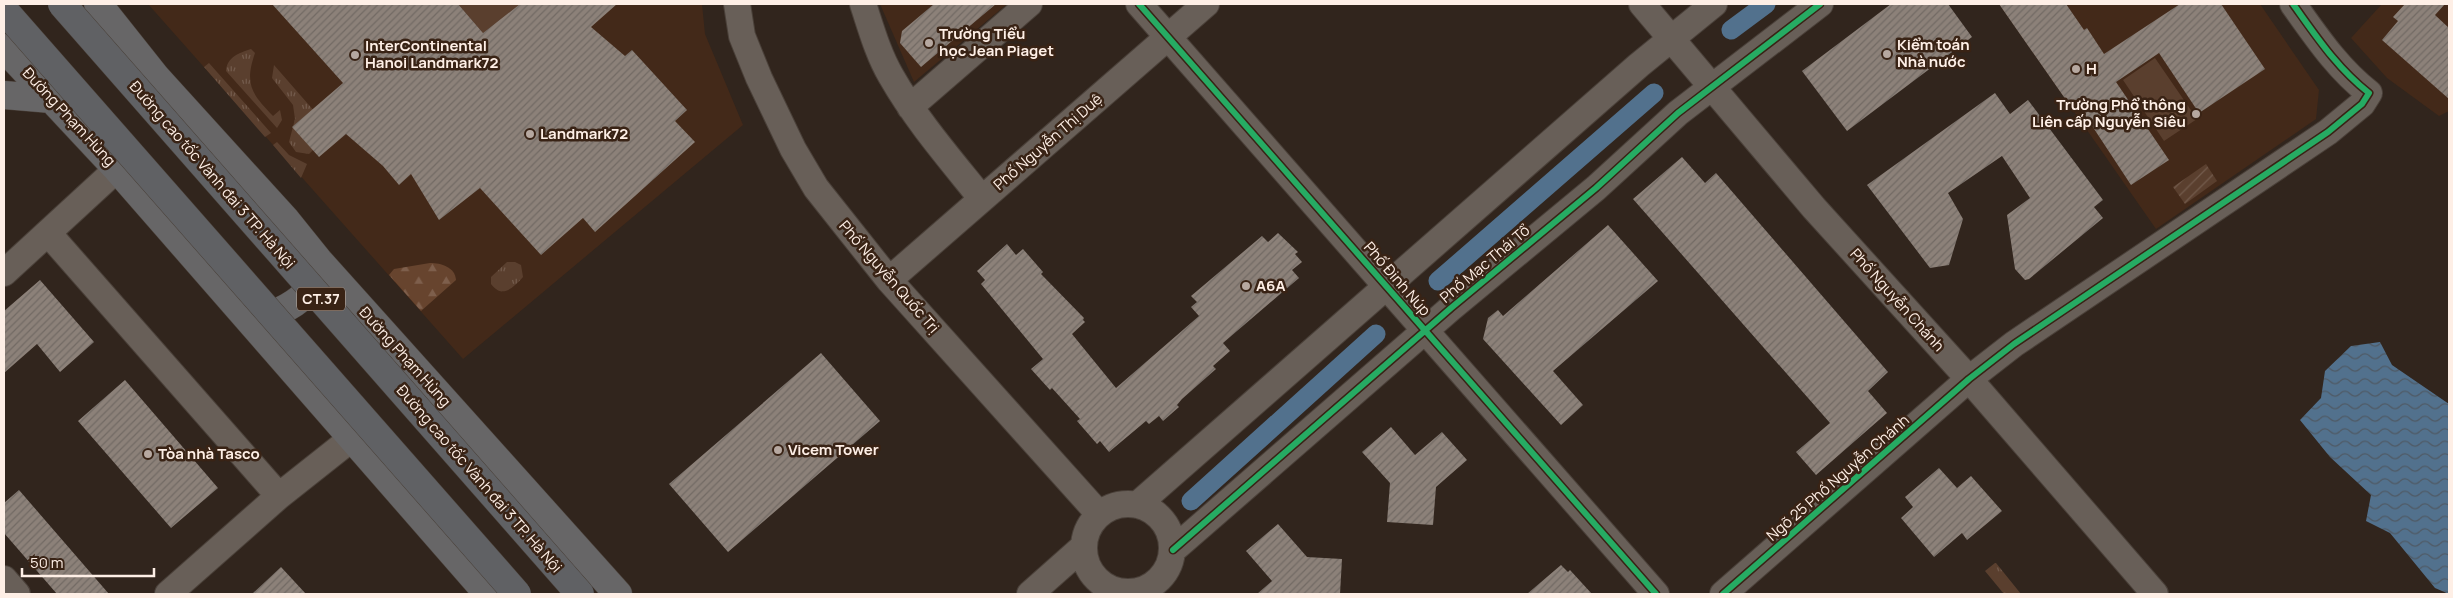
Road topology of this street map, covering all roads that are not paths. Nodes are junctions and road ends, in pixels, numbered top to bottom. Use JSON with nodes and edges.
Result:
{"nodes":[{"id":1,"x":62,"y":4,"type":"edge"},
{"id":2,"x":98,"y":4,"type":"edge"},
{"id":3,"x":737,"y":4,"type":"edge"},
{"id":4,"x":864,"y":4,"type":"edge"},
{"id":5,"x":1029,"y":4,"type":"edge"},
{"id":6,"x":1139,"y":4,"type":"edge"},
{"id":7,"x":1206,"y":4,"type":"edge"},
{"id":8,"x":1642,"y":4,"type":"edge"},
{"id":9,"x":1714,"y":4,"type":"edge"},
{"id":10,"x":1820,"y":4,"type":"edge"},
{"id":11,"x":2293,"y":4,"type":"edge"},
{"id":12,"x":4,"y":10,"type":"edge"},
{"id":13,"x":1167,"y":38,"type":"junction"},
{"id":14,"x":1672,"y":38,"type":"junction"},
{"id":15,"x":4,"y":48,"type":"edge"},
{"id":16,"x":1713,"y":86,"type":"junction"},
{"id":17,"x":4,"y":95,"type":"edge"},
{"id":18,"x":51,"y":100,"type":"junction"},
{"id":19,"x":910,"y":107,"type":"junction"},
{"id":20,"x":117,"y":169,"type":"junction"},
{"id":21,"x":982,"y":199,"type":"junction"},
{"id":22,"x":48,"y":233,"type":"junction"},
{"id":23,"x":319,"y":261,"type":"junction"},
{"id":24,"x":4,"y":273,"type":"edge"},
{"id":25,"x":890,"y":280,"type":"junction"},
{"id":26,"x":1387,"y":288,"type":"junction"},
{"id":27,"x":253,"y":322,"type":"junction"},
{"id":28,"x":1425,"y":331,"type":"junction"},
{"id":29,"x":1969,"y":380,"type":"junction"},
{"id":30,"x":352,"y":439,"type":"junction"},
{"id":31,"x":279,"y":496,"type":"junction"},
{"id":32,"x":1137,"y":505,"type":"junction"},
{"id":33,"x":1100,"y":514,"type":"junction"},
{"id":34,"x":1083,"y":547,"type":"junction"},
{"id":35,"x":1173,"y":550,"type":"junction"},
{"id":36,"x":4,"y":579,"type":"edge"},
{"id":37,"x":1160,"y":589,"type":"edge"},
{"id":38,"x":1121,"y":593,"type":"edge"},
{"id":39,"x":17,"y":594,"type":"edge"},
{"id":40,"x":168,"y":594,"type":"edge"},
{"id":41,"x":488,"y":594,"type":"edge"},
{"id":42,"x":517,"y":594,"type":"edge"},
{"id":43,"x":580,"y":594,"type":"edge"},
{"id":44,"x":618,"y":594,"type":"edge"},
{"id":45,"x":1030,"y":594,"type":"edge"},
{"id":46,"x":1656,"y":594,"type":"edge"},
{"id":47,"x":1723,"y":594,"type":"edge"},
{"id":48,"x":2155,"y":594,"type":"edge"}],
"edges":[{"from":1,"to":43,"type":"highway","name":"Đường cao tốc Vành đai 3 TP. Hà Nội","number":"CT.37","bridge":true},
{"from":2,"to":23,"type":"main road","name":"Đường Phạm Hùng"},
{"from":3,"to":25,"type":"street","name":"Phố Nguyễn Quốc Trị"},
{"from":4,"to":19,"type":"street"},
{"from":5,"to":19,"type":"street"},
{"from":6,"to":13,"type":"street","name":"Phố Đinh Núp"},
{"from":7,"to":13,"type":"street","name":"Phố Nguyễn Thị Duệ"},
{"from":8,"to":14,"type":"street","name":"Phố Nguyễn Chánh"},
{"from":9,"to":14,"type":"street"},
{"from":10,"to":16,"type":"street","name":"Phố Mạc Thái Tổ"},
{"from":11,"to":29,"type":"street","name":"Ngõ 25 Phố Nguyễn Chánh"},
{"from":12,"to":42,"type":"highway","number":"CT.37","bridge":true},
{"from":13,"to":21,"type":"street","name":"Phố Nguyễn Thị Duệ"},
{"from":13,"to":26,"type":"street","name":"Phố Đinh Núp"},
{"from":14,"to":16,"type":"street","name":"Phố Nguyễn Chánh"},
{"from":14,"to":26,"type":"street"},
{"from":15,"to":18,"type":"main road","name":"Đường Phạm Hùng"},
{"from":16,"to":28,"type":"street","name":"Phố Mạc Thái Tổ"},
{"from":16,"to":29,"type":"street","name":"Phố Nguyễn Chánh"},
{"from":17,"to":18,"type":"main road"},
{"from":18,"to":20,"type":"main road","name":"Đường Phạm Hùng"},
{"from":19,"to":21,"type":"street"},
{"from":20,"to":22,"type":"street"},
{"from":20,"to":27,"type":"main road","name":"Đường Phạm Hùng"},
{"from":21,"to":25,"type":"street","name":"Phố Nguyễn Thị Duệ"},
{"from":22,"to":24,"type":"street"},
{"from":22,"to":31,"type":"street"},
{"from":23,"to":27,"type":"main road"},
{"from":23,"to":44,"type":"main road","name":"Đường Phạm Hùng"},
{"from":25,"to":33,"type":"street","name":"Phố Nguyễn Quốc Trị"},
{"from":26,"to":28,"type":"street","name":"Phố Đinh Núp"},
{"from":26,"to":32,"type":"street"},
{"from":27,"to":30,"type":"main road","name":"Đường Phạm Hùng"},
{"from":28,"to":35,"type":"street","name":"Phố Mạc Thái Tổ"},
{"from":28,"to":46,"type":"street","name":"Phố Đinh Núp"},
{"from":29,"to":47,"type":"street","name":"Ngõ 25 Phố Nguyễn Chánh"},
{"from":29,"to":48,"type":"street","name":"Phố Nguyễn Chánh"},
{"from":30,"to":31,"type":"street"},
{"from":30,"to":41,"type":"main road","name":"Đường Phạm Hùng"},
{"from":31,"to":40,"type":"street"},
{"from":32,"to":33,"type":"street"},
{"from":32,"to":35,"type":"street"},
{"from":33,"to":34,"type":"street"},
{"from":34,"to":38,"type":"street"},
{"from":34,"to":45,"type":"street"},
{"from":35,"to":37,"type":"street"},
{"from":36,"to":39,"type":"street"},
{"from":37,"to":38,"type":"street"}]}
